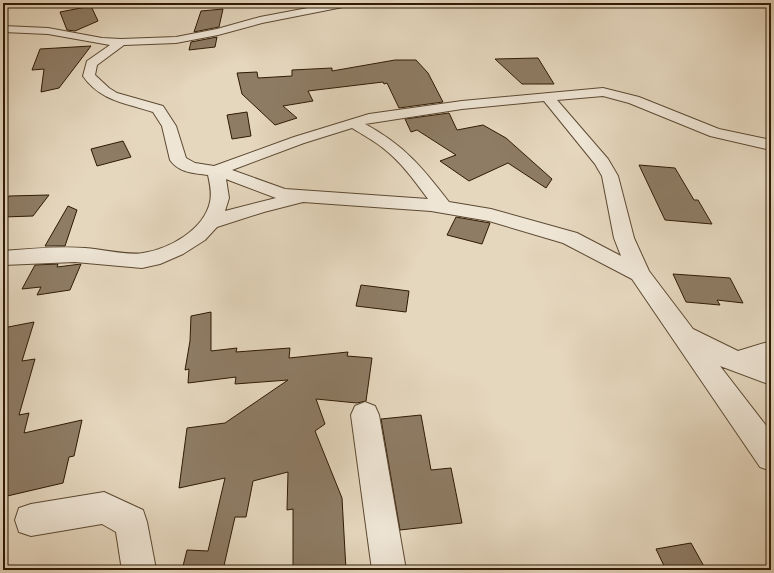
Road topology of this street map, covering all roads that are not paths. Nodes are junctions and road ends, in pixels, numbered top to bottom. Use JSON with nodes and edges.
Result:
{"nodes":[{"id":1,"x":348,"y":3,"type":"edge"},
{"id":2,"x":3,"y":29,"type":"edge"},
{"id":3,"x":121,"y":42,"type":"junction"},
{"id":4,"x":548,"y":98,"type":"junction"},
{"id":5,"x":354,"y":123,"type":"junction"},
{"id":6,"x":771,"y":144,"type":"edge"},
{"id":7,"x":215,"y":171,"type":"junction"},
{"id":8,"x":305,"y":197,"type":"junction"},
{"id":9,"x":443,"y":207,"type":"junction"},
{"id":10,"x":211,"y":222,"type":"junction"},
{"id":11,"x":3,"y":258,"type":"edge"},
{"id":12,"x":640,"y":274,"type":"junction"},
{"id":13,"x":684,"y":336,"type":"junction"},
{"id":14,"x":771,"y":352,"type":"edge"},
{"id":15,"x":736,"y":362,"type":"junction"},
{"id":16,"x":771,"y":374,"type":"edge"},
{"id":17,"x":364,"y":415,"type":"dead end"},
{"id":18,"x":771,"y":456,"type":"edge"},
{"id":19,"x":31,"y":520,"type":"dead end"},
{"id":20,"x":137,"y":570,"type":"edge"},
{"id":21,"x":389,"y":570,"type":"edge"}],
"edges":[{"from":1,"to":3,"type":"street"},
{"from":2,"to":3,"type":"street"},
{"from":3,"to":7,"type":"street"},
{"from":4,"to":5,"type":"street"},
{"from":4,"to":6,"type":"street"},
{"from":4,"to":12,"type":"street"},
{"from":5,"to":7,"type":"street"},
{"from":5,"to":9,"type":"street"},
{"from":7,"to":8,"type":"street"},
{"from":7,"to":10,"type":"street"},
{"from":8,"to":9,"type":"street"},
{"from":8,"to":10,"type":"street"},
{"from":9,"to":12,"type":"street"},
{"from":10,"to":11,"type":"street"},
{"from":12,"to":13,"type":"street"},
{"from":13,"to":15,"type":"street"},
{"from":13,"to":18,"type":"street"},
{"from":14,"to":15,"type":"street"},
{"from":15,"to":16,"type":"street"},
{"from":17,"to":21,"type":"street"},
{"from":19,"to":20,"type":"street"}]}
